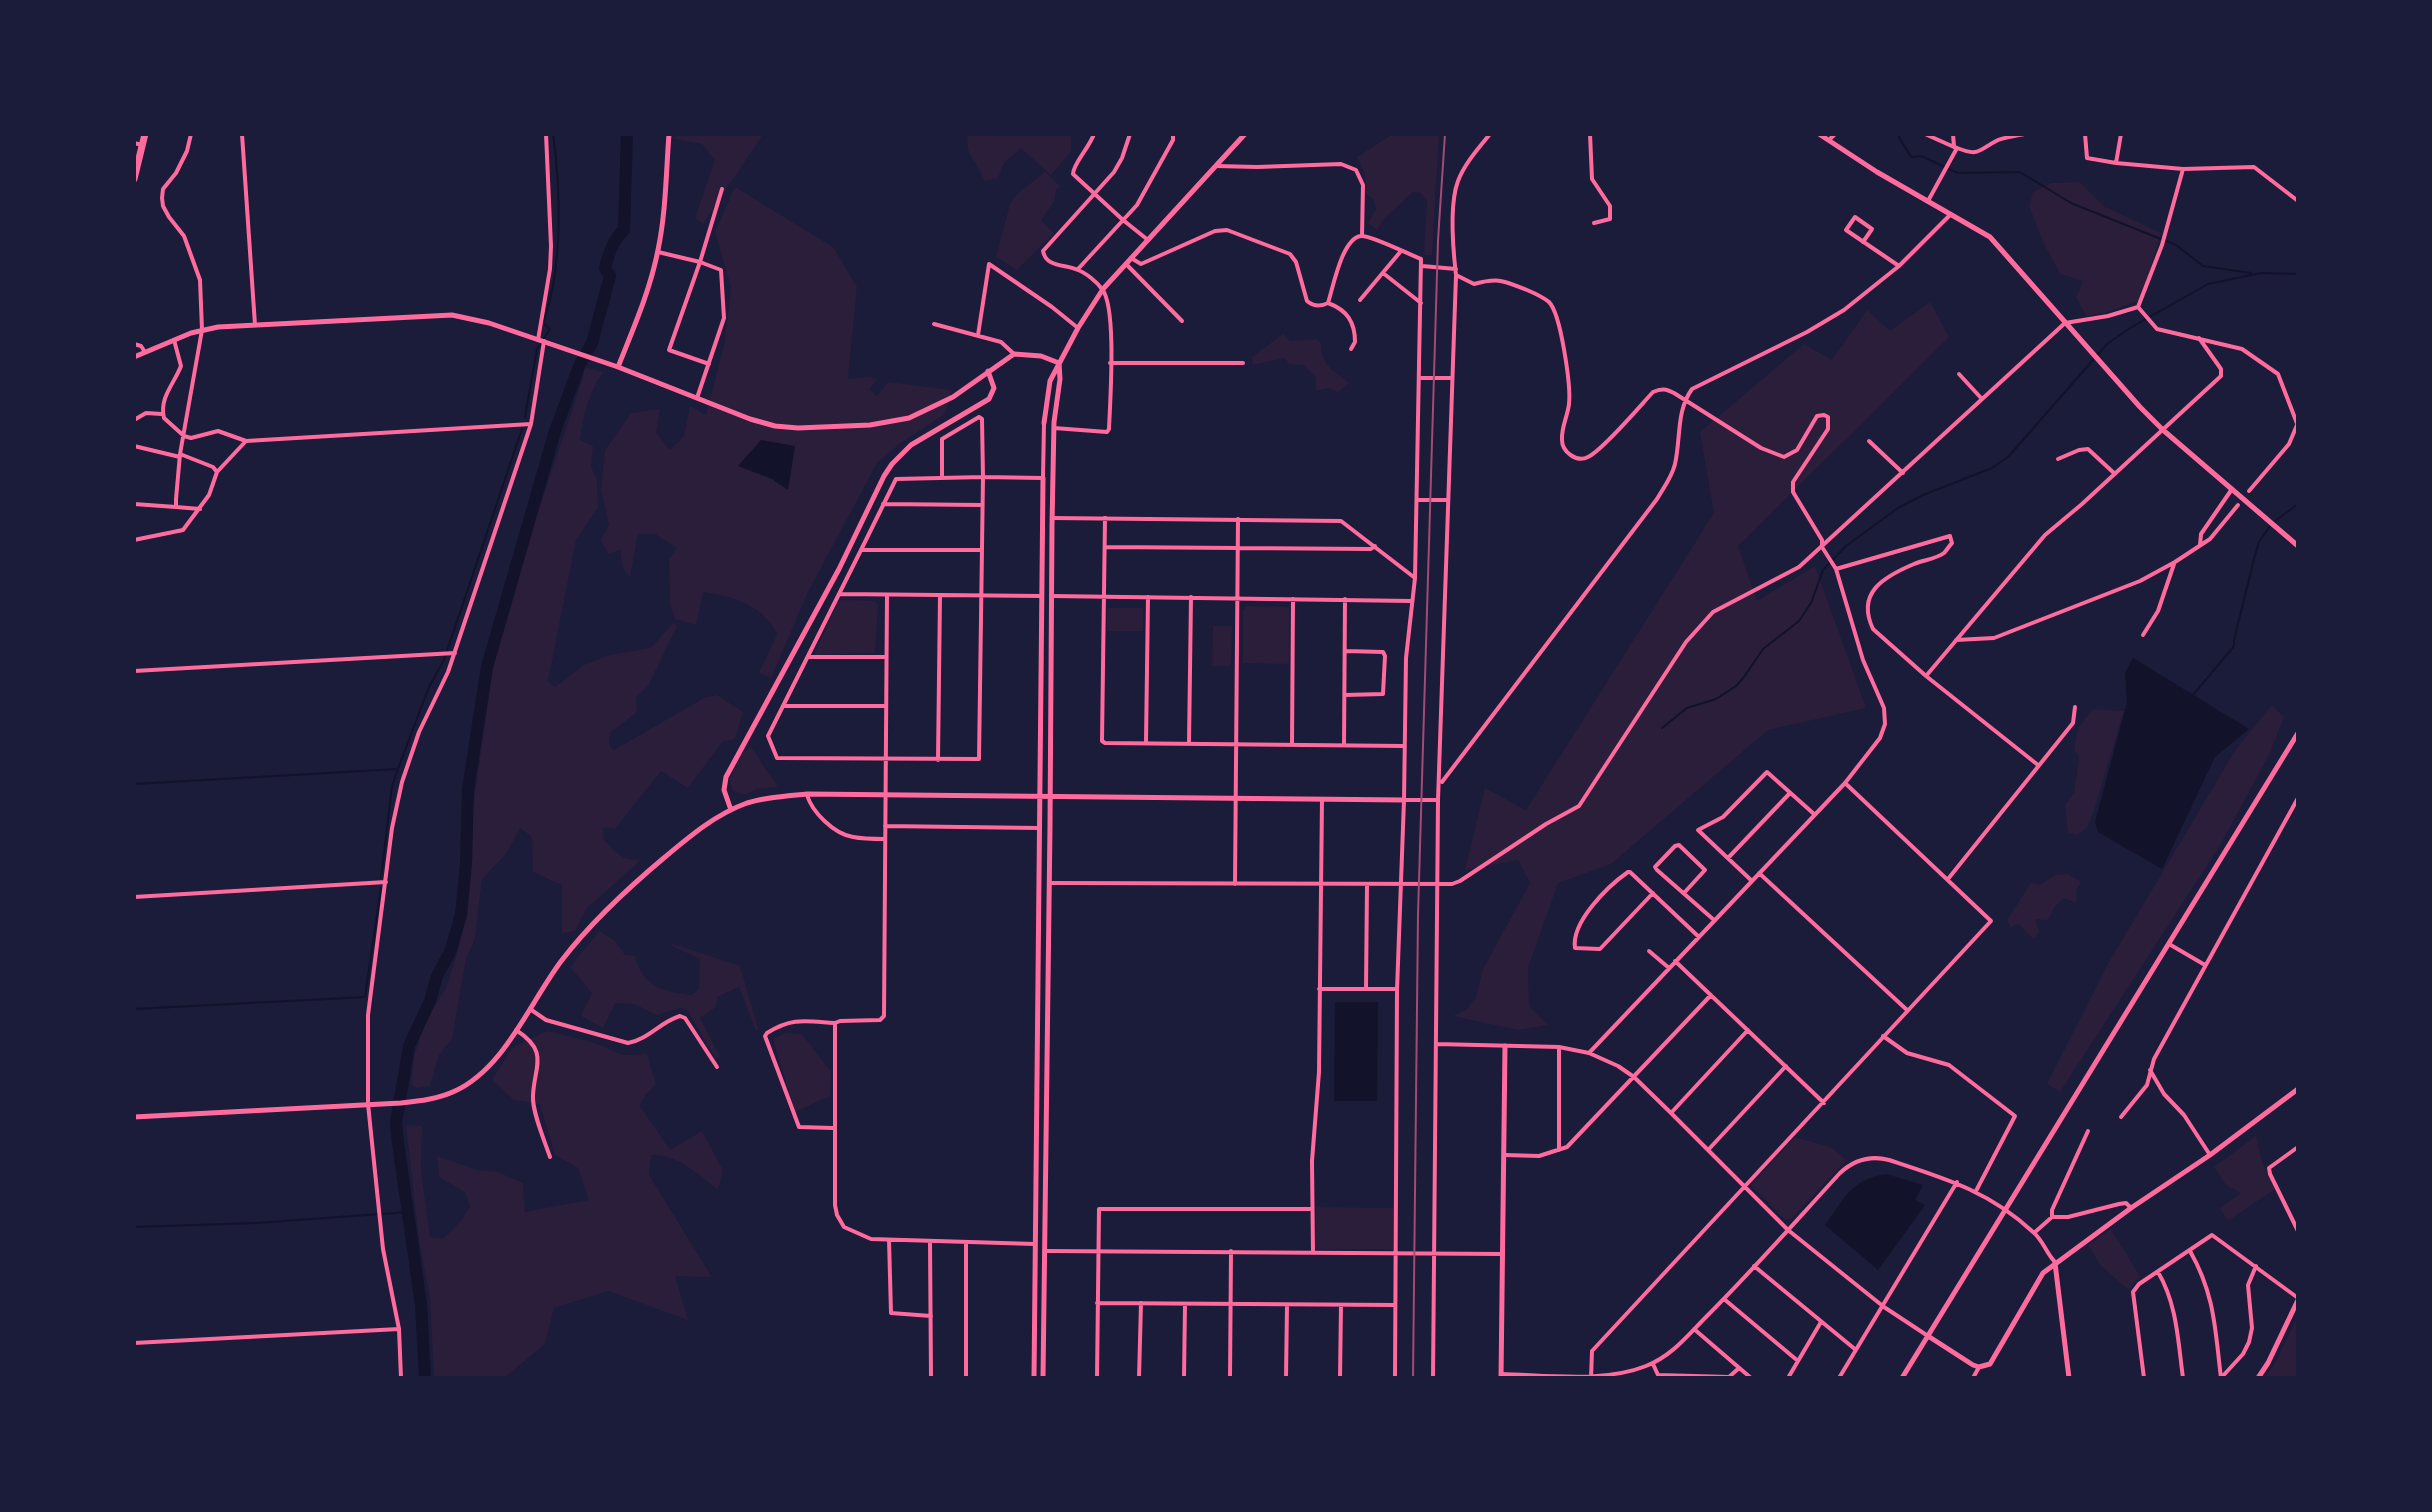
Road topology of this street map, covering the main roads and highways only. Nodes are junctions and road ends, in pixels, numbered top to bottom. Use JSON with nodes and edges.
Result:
{"nodes":[{"id":1,"x":145,"y":134,"type":"edge"},
{"id":2,"x":138,"y":144,"type":"edge"},
{"id":3,"x":134,"y":179,"type":"edge"}],
"edges":[{"from":1,"to":2,"type":"main road"},
{"from":2,"to":3,"type":"main road"}]}
